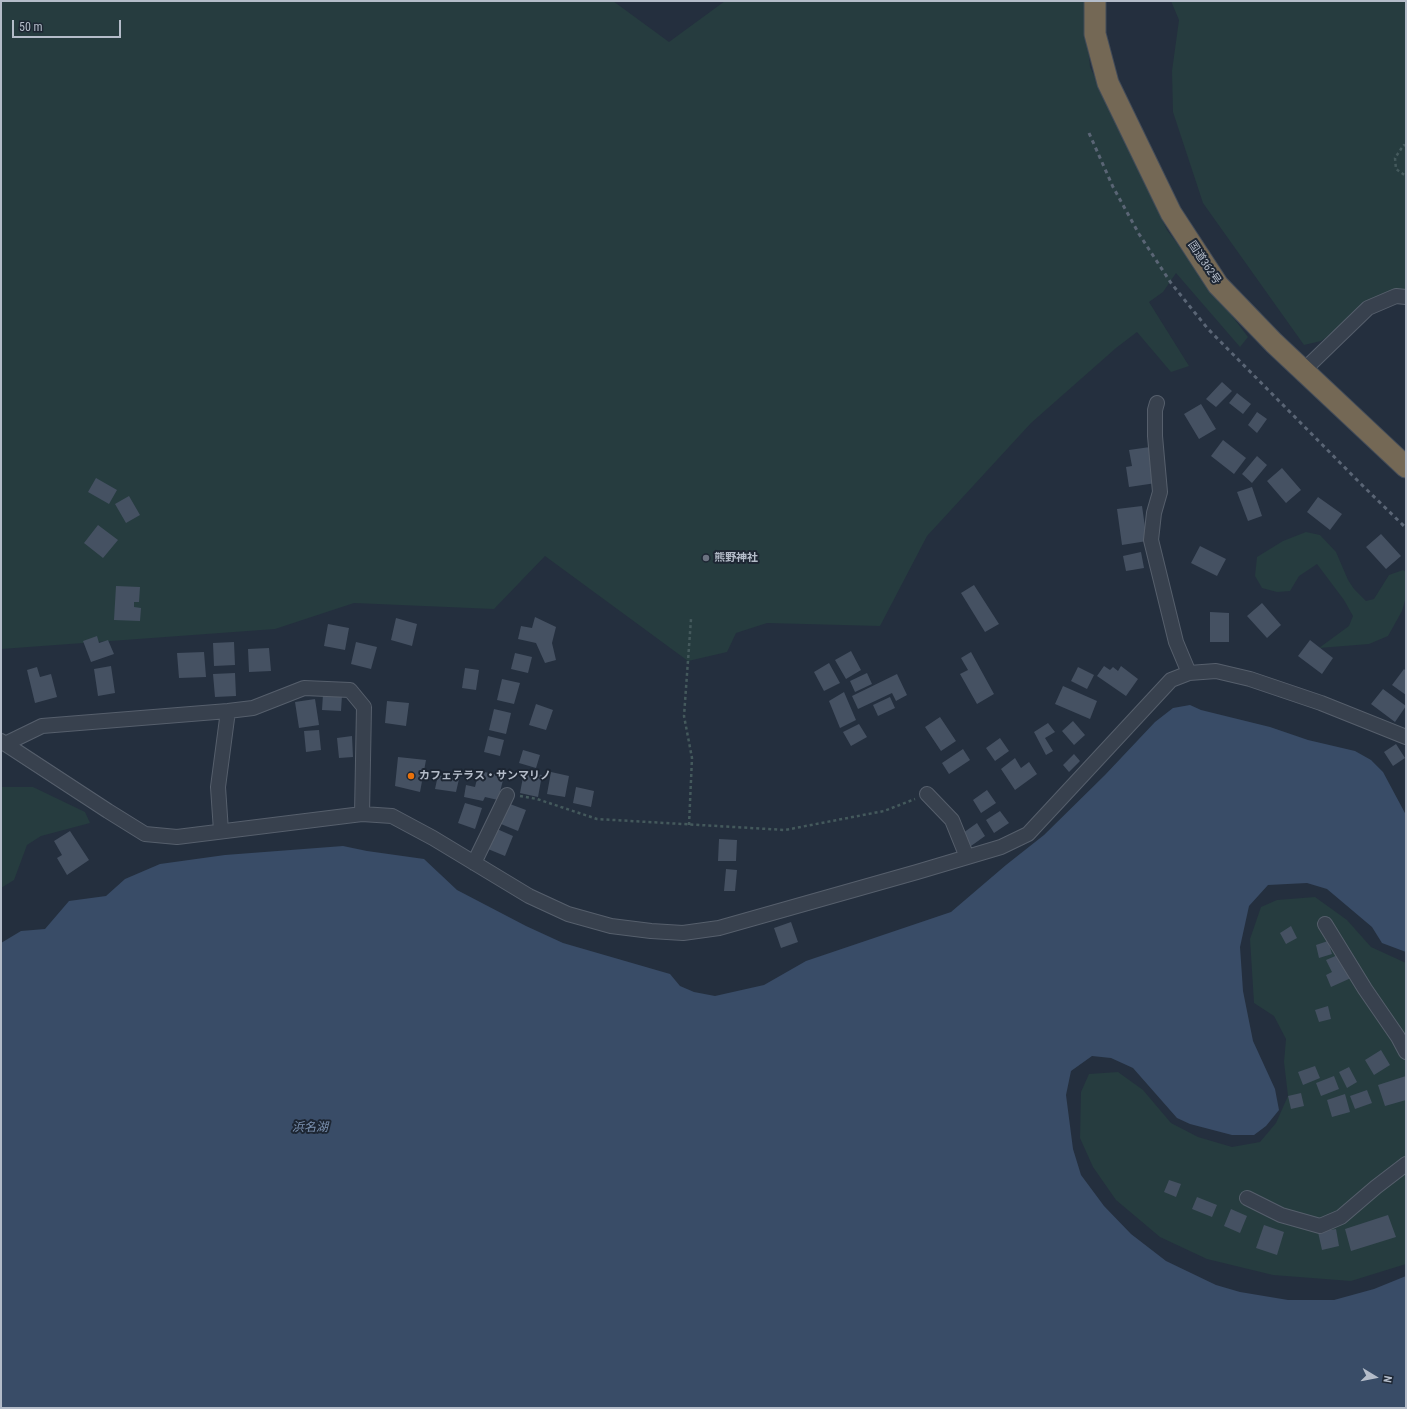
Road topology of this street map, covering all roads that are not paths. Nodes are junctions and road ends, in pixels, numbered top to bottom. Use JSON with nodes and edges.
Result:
{"nodes":[{"id":1,"x":1095,"y":1,"type":"edge"},
{"id":2,"x":1406,"y":297,"type":"edge"},
{"id":3,"x":1304,"y":370,"type":"junction"},
{"id":4,"x":1157,"y":403,"type":"dead end"},
{"id":5,"x":1406,"y":467,"type":"edge"},
{"id":6,"x":1189,"y":673,"type":"junction"},
{"id":7,"x":228,"y":711,"type":"junction"},
{"id":8,"x":1404,"y":733,"type":"edge"},
{"id":9,"x":3,"y":742,"type":"edge"},
{"id":10,"x":927,"y":794,"type":"road end"},
{"id":11,"x":507,"y":795,"type":"road end"},
{"id":12,"x":362,"y":814,"type":"junction"},
{"id":13,"x":221,"y":831,"type":"junction"},
{"id":14,"x":968,"y":857,"type":"junction"},
{"id":15,"x":474,"y":863,"type":"junction"},
{"id":16,"x":1325,"y":924,"type":"dead end"},
{"id":17,"x":1406,"y":1052,"type":"edge"},
{"id":18,"x":1406,"y":1164,"type":"edge"},
{"id":19,"x":1247,"y":1198,"type":"dead end"}],
"edges":[{"from":1,"to":3,"type":"highway","name":"国道362号"},
{"from":2,"to":3,"type":"street"},
{"from":3,"to":5,"type":"highway","name":"国道362号"},
{"from":4,"to":6,"type":"street"},
{"from":6,"to":8,"type":"street"},
{"from":6,"to":14,"type":"street"},
{"from":7,"to":9,"type":"street"},
{"from":7,"to":12,"type":"street"},
{"from":7,"to":13,"type":"street"},
{"from":9,"to":13,"type":"street"},
{"from":10,"to":14,"type":"street"},
{"from":11,"to":15,"type":"street"},
{"from":12,"to":13,"type":"street"},
{"from":12,"to":15,"type":"street"},
{"from":14,"to":15,"type":"street"},
{"from":16,"to":17,"type":"street"},
{"from":18,"to":19,"type":"street"}]}
